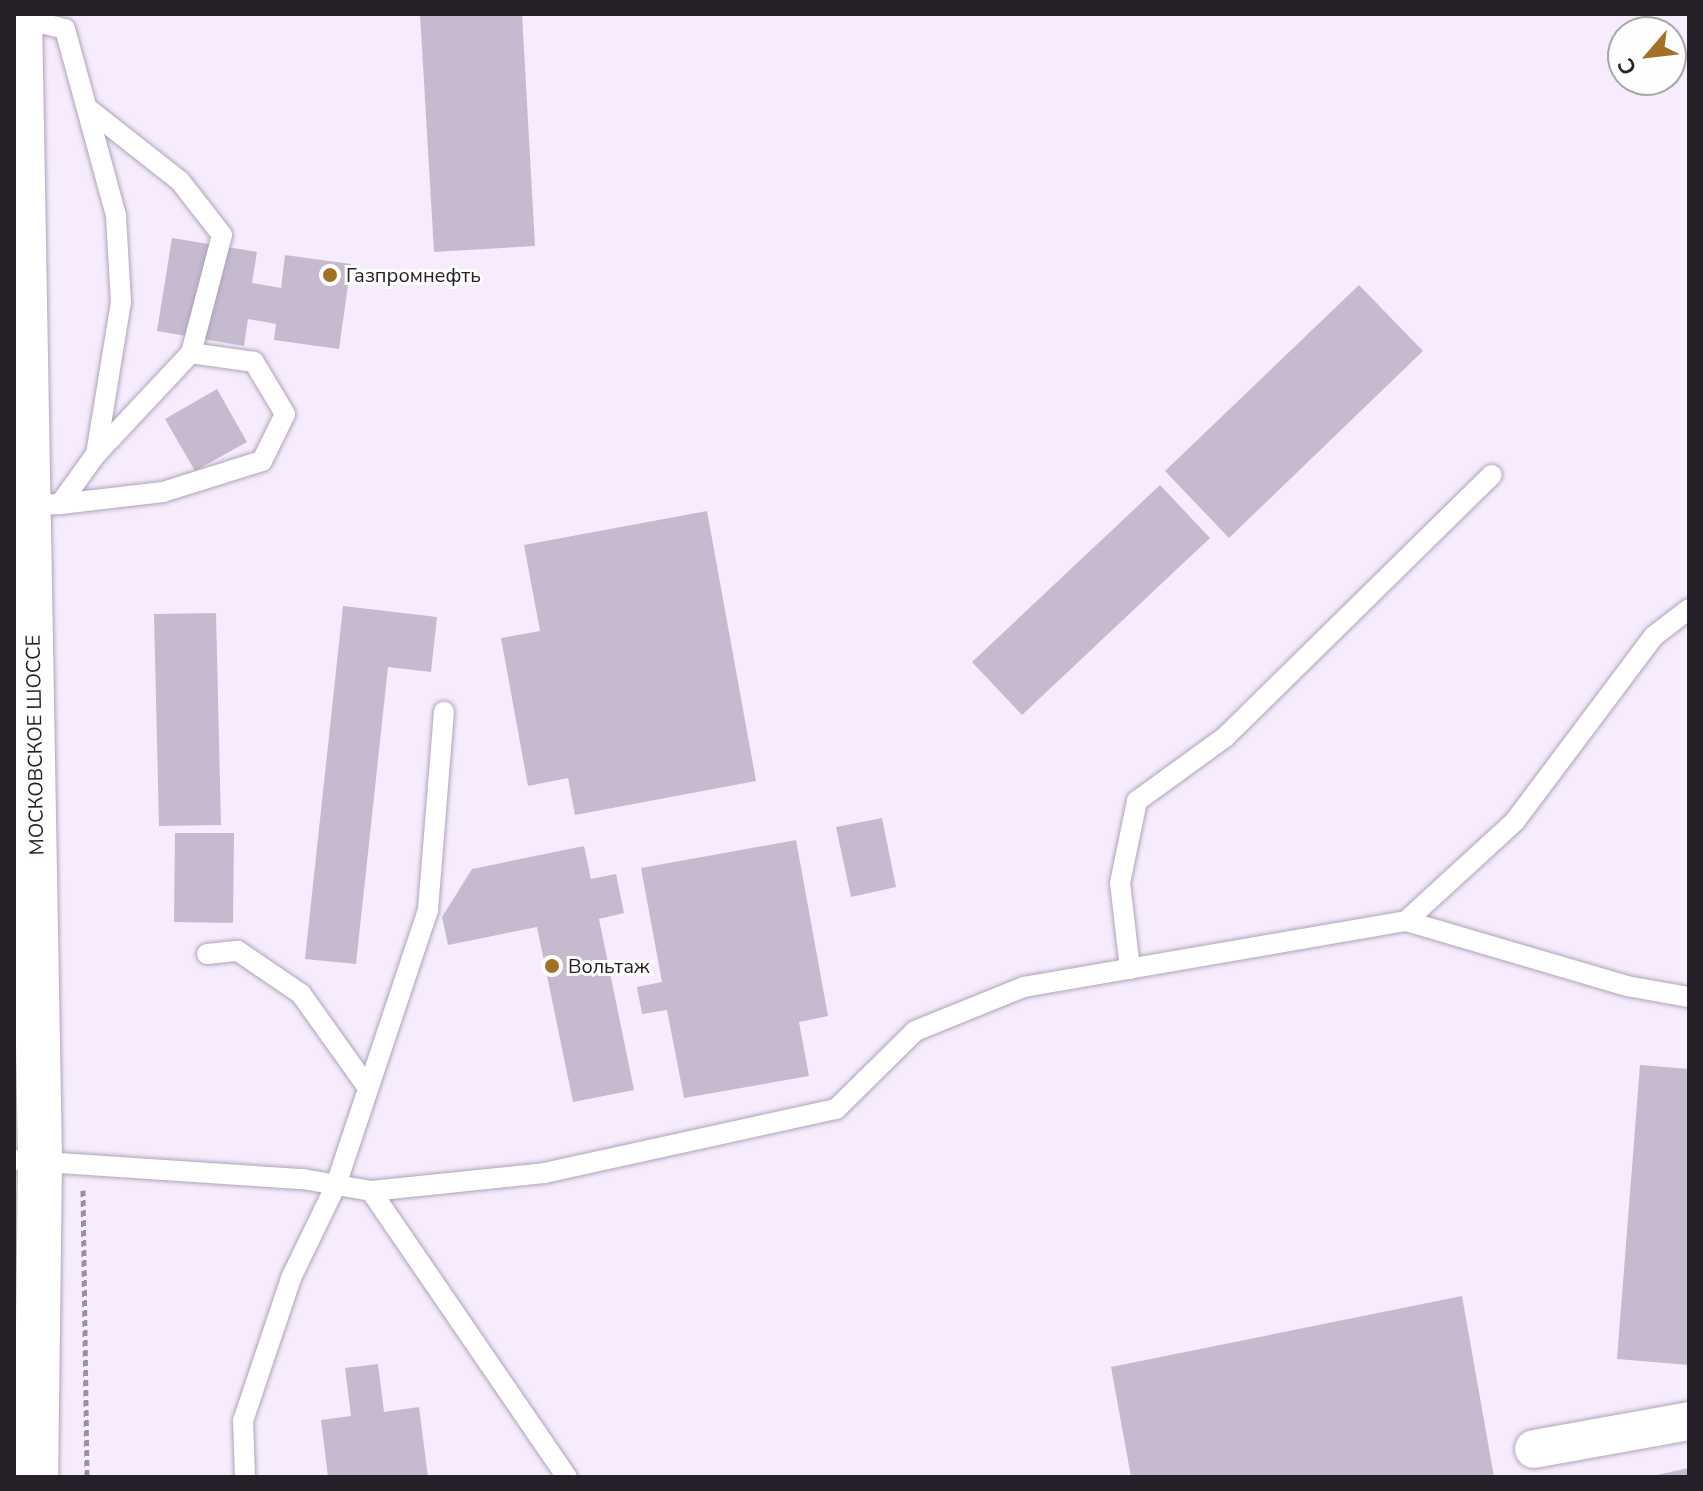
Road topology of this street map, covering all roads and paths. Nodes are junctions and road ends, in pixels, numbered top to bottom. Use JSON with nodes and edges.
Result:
{"nodes":[{"id":1,"x":20,"y":16,"type":"edge"},
{"id":2,"x":91,"y":111,"type":"junction"},
{"id":3,"x":191,"y":353,"type":"junction"},
{"id":4,"x":96,"y":454,"type":"junction"},
{"id":5,"x":1492,"y":475,"type":"dead end"},
{"id":6,"x":46,"y":504,"type":"junction"},
{"id":7,"x":1689,"y":609,"type":"edge"},
{"id":8,"x":444,"y":712,"type":"dead end"},
{"id":9,"x":1406,"y":921,"type":"junction"},
{"id":10,"x":207,"y":954,"type":"dead end"},
{"id":11,"x":1130,"y":969,"type":"junction"},
{"id":12,"x":1689,"y":997,"type":"edge"},
{"id":13,"x":368,"y":1088,"type":"junction"},
{"id":14,"x":27,"y":1161,"type":"edge"},
{"id":15,"x":336,"y":1185,"type":"junction"},
{"id":16,"x":371,"y":1191,"type":"junction"},
{"id":17,"x":1689,"y":1421,"type":"edge"},
{"id":18,"x":1534,"y":1449,"type":"dead end"},
{"id":19,"x":36,"y":1477,"type":"edge"},
{"id":20,"x":245,"y":1477,"type":"edge"},
{"id":21,"x":567,"y":1477,"type":"edge"}],
"edges":[{"from":1,"to":2,"type":"lane"},
{"from":1,"to":6,"type":"main road","name":"МОСКОВСКОЕ ШОССЕ"},
{"from":2,"to":3,"type":"lane"},
{"from":2,"to":4,"type":"lane"},
{"from":3,"to":4,"type":"lane"},
{"from":3,"to":6,"type":"lane"},
{"from":4,"to":6,"type":"lane"},
{"from":5,"to":11,"type":"lane"},
{"from":6,"to":14,"type":"main road","name":"МОСКОВСКОЕ ШОССЕ"},
{"from":7,"to":9,"type":"lane"},
{"from":8,"to":13,"type":"lane"},
{"from":9,"to":11,"type":"lane"},
{"from":9,"to":12,"type":"lane"},
{"from":10,"to":13,"type":"lane"},
{"from":11,"to":16,"type":"lane"},
{"from":13,"to":15,"type":"lane"},
{"from":14,"to":15,"type":"lane"},
{"from":14,"to":19,"type":"main road","name":"МОСКОВСКОЕ ШОССЕ"},
{"from":15,"to":16,"type":"lane"},
{"from":15,"to":20,"type":"lane"},
{"from":16,"to":21,"type":"lane"},
{"from":17,"to":18,"type":"street"}]}
